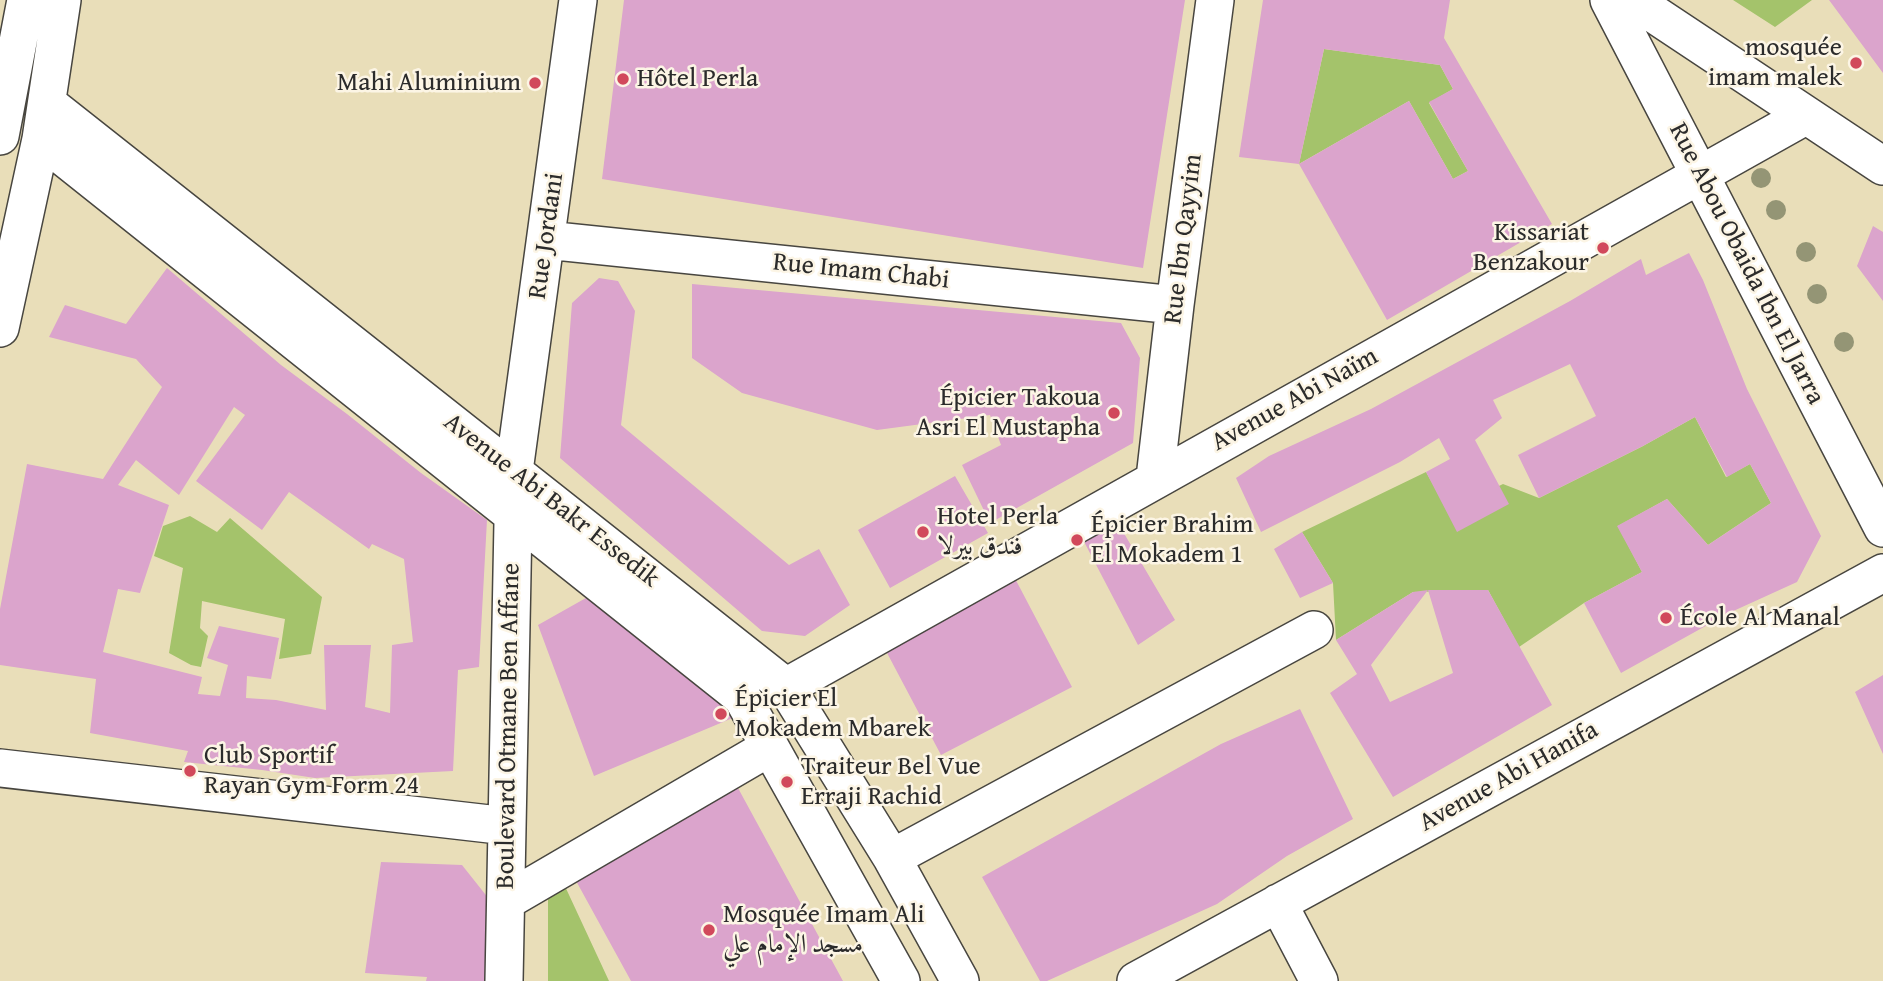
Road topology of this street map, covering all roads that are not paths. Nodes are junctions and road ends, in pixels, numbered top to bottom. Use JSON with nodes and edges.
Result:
{"nodes":[{"id":1,"x":26,"y":0,"type":"edge"},
{"id":2,"x":62,"y":0,"type":"edge"},
{"id":3,"x":578,"y":0,"type":"edge"},
{"id":4,"x":1215,"y":0,"type":"edge"},
{"id":5,"x":1609,"y":0,"type":"edge"},
{"id":6,"x":1633,"y":0,"type":"edge"},
{"id":7,"x":6,"y":73,"type":"edge"},
{"id":8,"x":47,"y":103,"type":"junction"},
{"id":9,"x":1805,"y":116,"type":"junction"},
{"id":10,"x":0,"y":136,"type":"edge"},
{"id":11,"x":41,"y":139,"type":"junction"},
{"id":12,"x":1883,"y":166,"type":"edge"},
{"id":13,"x":1700,"y":175,"type":"junction"},
{"id":14,"x":546,"y":240,"type":"junction"},
{"id":15,"x":1175,"y":305,"type":"junction"},
{"id":16,"x":0,"y":328,"type":"edge"},
{"id":17,"x":514,"y":471,"type":"junction"},
{"id":18,"x":1155,"y":478,"type":"junction"},
{"id":19,"x":513,"y":513,"type":"junction"},
{"id":20,"x":1883,"y":528,"type":"edge"},
{"id":21,"x":1883,"y":573,"type":"edge"},
{"id":22,"x":1314,"y":630,"type":"dead end"},
{"id":23,"x":786,"y":687,"type":"junction"},
{"id":24,"x":770,"y":747,"type":"junction"},
{"id":25,"x":0,"y":768,"type":"edge"},
{"id":26,"x":507,"y":825,"type":"junction"},
{"id":27,"x":892,"y":858,"type":"junction"},
{"id":28,"x":506,"y":901,"type":"junction"},
{"id":29,"x":1278,"y":903,"type":"junction"},
{"id":30,"x":504,"y":981,"type":"edge"},
{"id":31,"x":901,"y":981,"type":"edge"},
{"id":32,"x":960,"y":981,"type":"edge"},
{"id":33,"x":1136,"y":981,"type":"edge"},
{"id":34,"x":1319,"y":981,"type":"edge"}],
"edges":[{"from":1,"to":7,"type":"street"},
{"from":2,"to":8,"type":"street"},
{"from":3,"to":14,"type":"street","name":"Rue Jordani"},
{"from":4,"to":15,"type":"street","name":"Rue Ibn Qayyim"},
{"from":5,"to":13,"type":"street","name":"Rue Abou Obaida Ibn El Jarra"},
{"from":6,"to":9,"type":"street"},
{"from":7,"to":10,"type":"street"},
{"from":8,"to":11,"type":"street"},
{"from":8,"to":17,"type":"street","name":"Avenue Abi Bakr Essedik"},
{"from":9,"to":12,"type":"street"},
{"from":9,"to":13,"type":"street","name":"Avenue Abi Naïm"},
{"from":11,"to":16,"type":"street"},
{"from":11,"to":19,"type":"street","name":"Avenue Abi Bakr Essedik"},
{"from":13,"to":18,"type":"street","name":"Avenue Abi Naïm"},
{"from":13,"to":20,"type":"street","name":"Rue Abou Obaida Ibn El Jarra"},
{"from":14,"to":15,"type":"street","name":"Rue Imam Chabi"},
{"from":14,"to":17,"type":"street","name":"Rue Jordani"},
{"from":15,"to":18,"type":"street","name":"Rue Ibn Qayyim"},
{"from":17,"to":19,"type":"street","name":"Boulevard Otmane Ben Affane"},
{"from":17,"to":23,"type":"street","name":"Avenue Abi Bakr Essedik"},
{"from":18,"to":23,"type":"street","name":"Avenue Abi Naïm"},
{"from":19,"to":24,"type":"street","name":"Avenue Abi Bakr Essedik"},
{"from":19,"to":26,"type":"street","name":"Boulevard Otmane Ben Affane"},
{"from":21,"to":29,"type":"street","name":"Avenue Abi Hanifa"},
{"from":22,"to":27,"type":"street"},
{"from":23,"to":27,"type":"street","name":"Avenue Abi Bakr Essedik"},
{"from":24,"to":28,"type":"street"},
{"from":24,"to":31,"type":"street","name":"Avenue Abi Bakr Essedik"},
{"from":25,"to":26,"type":"street"},
{"from":26,"to":28,"type":"street","name":"Boulevard Otmane Ben Affane"},
{"from":27,"to":32,"type":"street","name":"Avenue Abi Bakr Essedik"},
{"from":28,"to":30,"type":"street","name":"Boulevard Otmane Ben Affane"},
{"from":29,"to":33,"type":"street","name":"Avenue Abi Hanifa"},
{"from":29,"to":34,"type":"street"}]}
